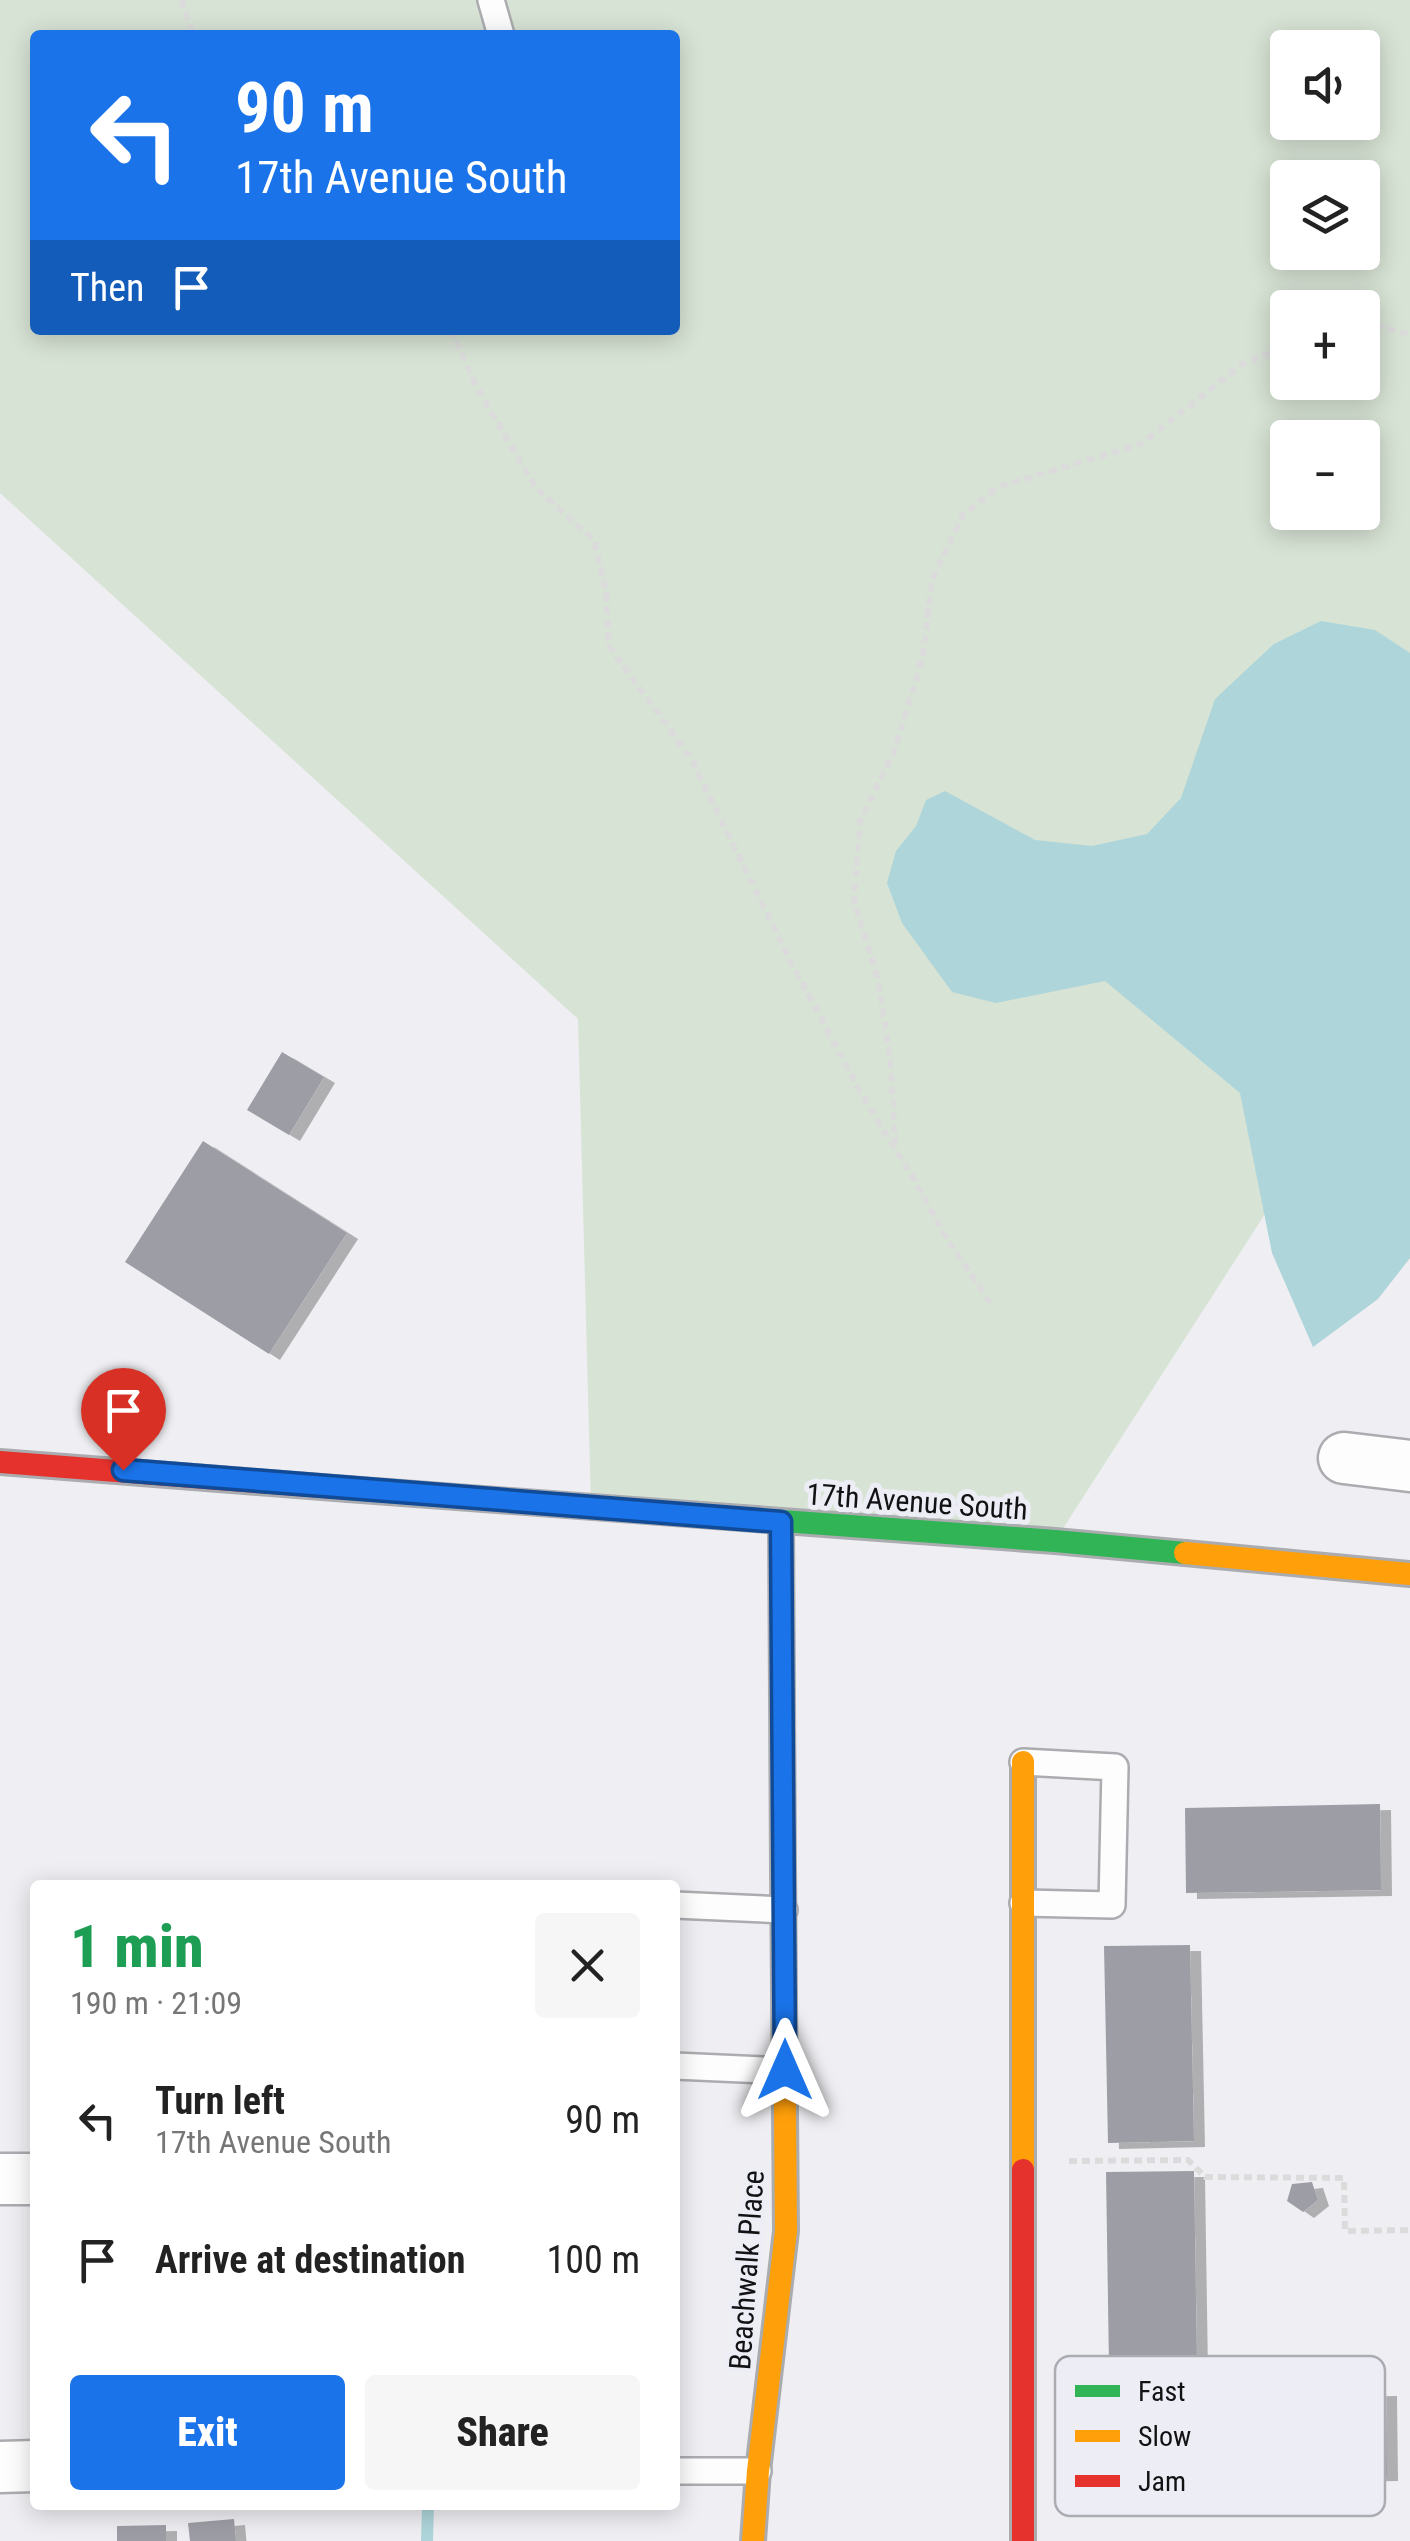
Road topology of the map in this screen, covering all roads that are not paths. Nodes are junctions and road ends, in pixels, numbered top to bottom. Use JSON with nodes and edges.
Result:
{"nodes":[{"id":1,"x":490,"y":0,"type":"edge"},
{"id":2,"x":499,"y":30,"type":"edge"},
{"id":3,"x":1344,"y":1458,"type":"dead end"},
{"id":4,"x":0,"y":1462,"type":"edge"},
{"id":5,"x":1410,"y":1466,"type":"edge"},
{"id":6,"x":781,"y":1522,"type":"junction"},
{"id":7,"x":1410,"y":1574,"type":"edge"},
{"id":8,"x":1023,"y":1762,"type":"joint"},
{"id":9,"x":1022,"y":1903,"type":"junction"},
{"id":10,"x":680,"y":1905,"type":"edge"},
{"id":11,"x":784,"y":1910,"type":"junction"},
{"id":12,"x":680,"y":2066,"type":"edge"},
{"id":13,"x":785,"y":2070,"type":"junction"},
{"id":14,"x":30,"y":2178,"type":"edge"},
{"id":15,"x":0,"y":2179,"type":"edge"},
{"id":16,"x":30,"y":2466,"type":"edge"},
{"id":17,"x":0,"y":2467,"type":"edge"},
{"id":18,"x":758,"y":2470,"type":"junction"},
{"id":19,"x":680,"y":2471,"type":"edge"},
{"id":20,"x":754,"y":2541,"type":"edge"},
{"id":21,"x":1023,"y":2541,"type":"edge"}],
"edges":[{"from":1,"to":2,"type":"lane"},
{"from":3,"to":5,"type":"street"},
{"from":4,"to":6,"type":"street","name":"17th Avenue South"},
{"from":6,"to":7,"type":"street","name":"17th Avenue South"},
{"from":6,"to":11,"type":"street","name":"Beachwalk Place"},
{"from":8,"to":9,"type":"street"},
{"from":8,"to":9,"type":"lane"},
{"from":9,"to":21,"type":"street"},
{"from":10,"to":11,"type":"lane"},
{"from":11,"to":13,"type":"street","name":"Beachwalk Place"},
{"from":12,"to":13,"type":"lane"},
{"from":13,"to":18,"type":"street","name":"Beachwalk Place"},
{"from":14,"to":15,"type":"street"},
{"from":16,"to":17,"type":"street"},
{"from":18,"to":19,"type":"lane"},
{"from":18,"to":20,"type":"street","name":"Beachwalk Place"}]}
